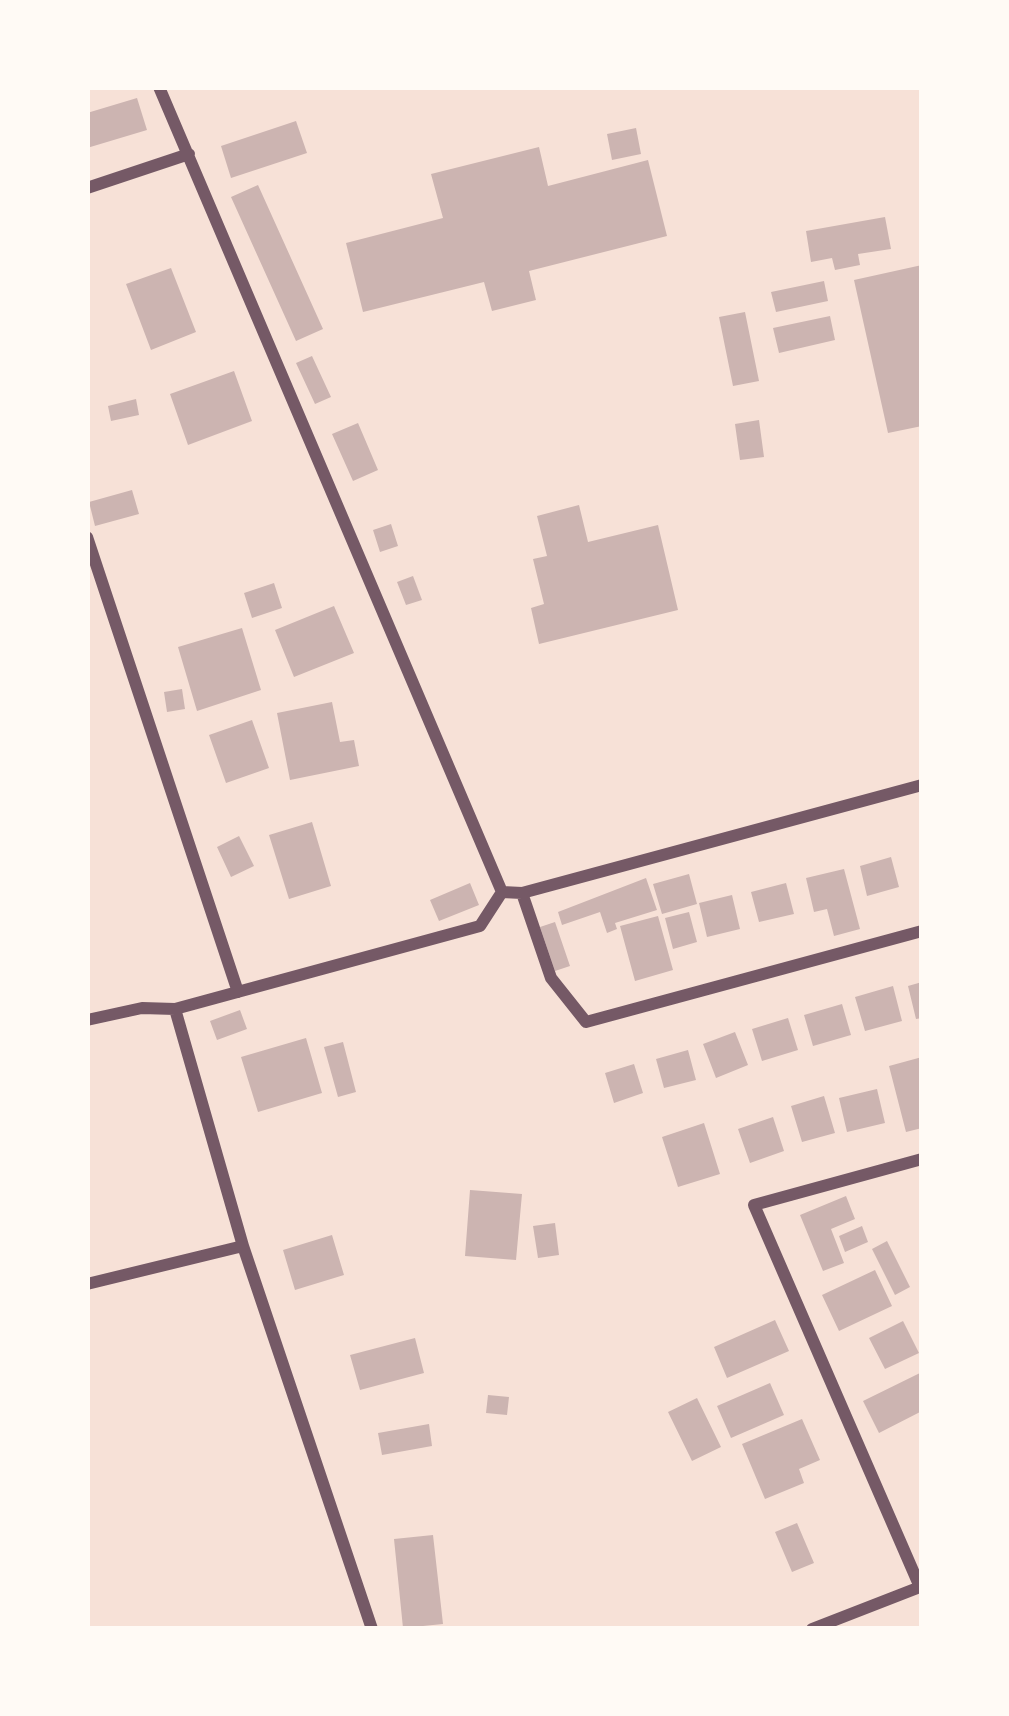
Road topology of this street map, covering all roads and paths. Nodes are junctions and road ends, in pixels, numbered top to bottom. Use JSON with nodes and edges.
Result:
{"nodes":[{"id":1,"x":159,"y":87,"type":"edge"},
{"id":2,"x":189,"y":154,"type":"junction"},
{"id":3,"x":87,"y":188,"type":"edge"},
{"id":4,"x":87,"y":537,"type":"edge"},
{"id":5,"x":922,"y":785,"type":"edge"},
{"id":6,"x":502,"y":892,"type":"junction"},
{"id":7,"x":522,"y":893,"type":"junction"},
{"id":8,"x":922,"y":931,"type":"edge"},
{"id":9,"x":238,"y":992,"type":"junction"},
{"id":10,"x":175,"y":1010,"type":"junction"},
{"id":11,"x":87,"y":1021,"type":"edge"},
{"id":12,"x":922,"y":1160,"type":"edge"},
{"id":13,"x":242,"y":1246,"type":"junction"},
{"id":14,"x":87,"y":1284,"type":"edge"},
{"id":15,"x":372,"y":1629,"type":"edge"},
{"id":16,"x":812,"y":1629,"type":"edge"}],
"edges":[{"from":1,"to":2,"type":"street"},
{"from":2,"to":3,"type":"street"},
{"from":2,"to":6,"type":"street"},
{"from":4,"to":9,"type":"street"},
{"from":5,"to":7,"type":"street"},
{"from":6,"to":7,"type":"street"},
{"from":6,"to":9,"type":"street"},
{"from":7,"to":8,"type":"street"},
{"from":9,"to":10,"type":"street"},
{"from":10,"to":11,"type":"street"},
{"from":10,"to":13,"type":"street"},
{"from":12,"to":16,"type":"street"},
{"from":13,"to":14,"type":"street"},
{"from":13,"to":15,"type":"street"}]}
